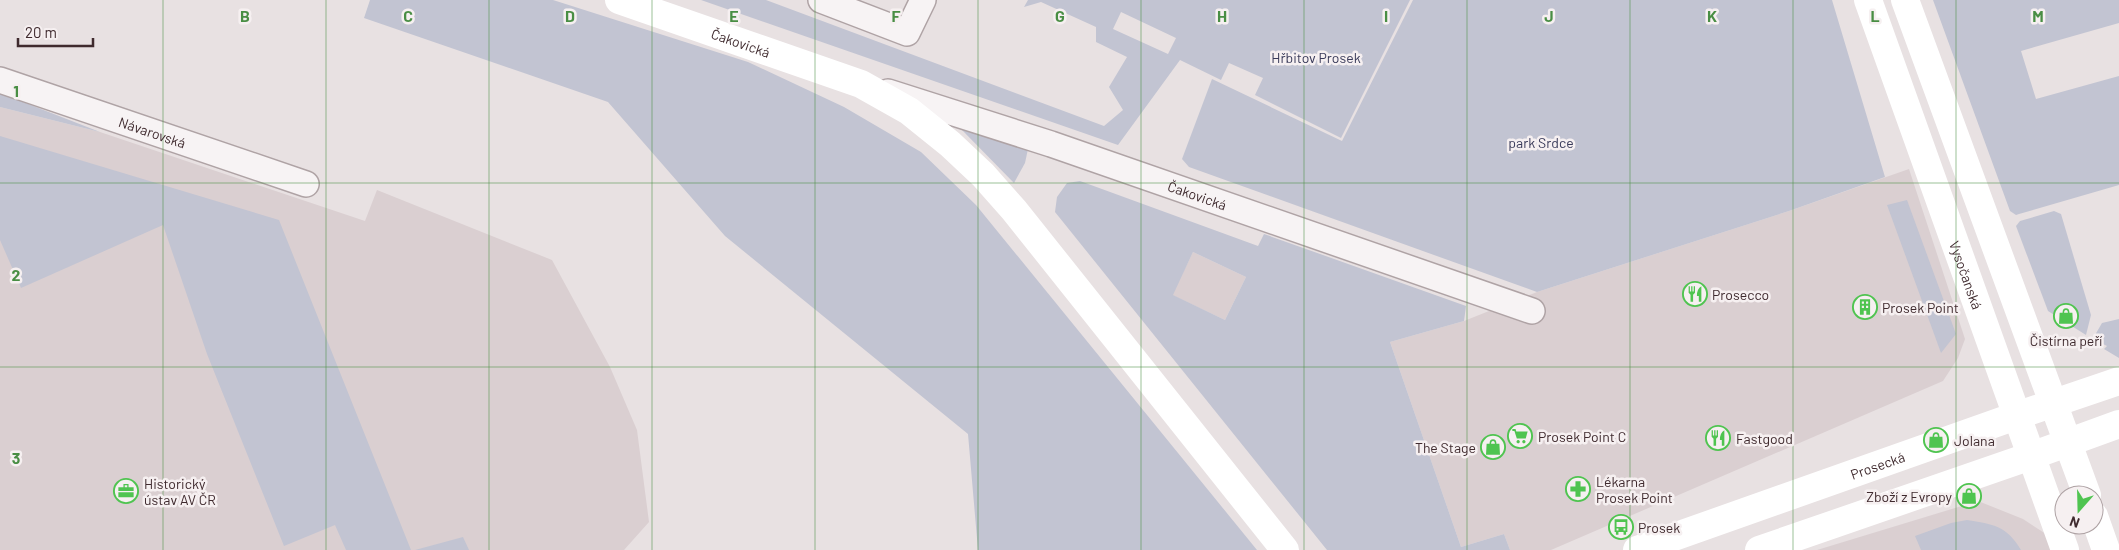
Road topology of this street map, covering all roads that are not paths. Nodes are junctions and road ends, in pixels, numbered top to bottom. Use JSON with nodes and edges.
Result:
{"nodes":[{"id":1,"x":620,"y":0,"type":"edge"},
{"id":2,"x":821,"y":0,"type":"edge"},
{"id":3,"x":923,"y":0,"type":"edge"},
{"id":4,"x":1868,"y":0,"type":"edge"},
{"id":5,"x":1905,"y":0,"type":"edge"},
{"id":6,"x":0,"y":80,"type":"edge"},
{"id":7,"x":861,"y":84,"type":"junction"},
{"id":8,"x":306,"y":184,"type":"dead end"},
{"id":9,"x":1532,"y":311,"type":"dead end"},
{"id":10,"x":2119,"y":382,"type":"edge"},
{"id":11,"x":2054,"y":404,"type":"junction"},
{"id":12,"x":2016,"y":416,"type":"junction"},
{"id":13,"x":2119,"y":424,"type":"edge"},
{"id":14,"x":2068,"y":442,"type":"junction"},
{"id":15,"x":2031,"y":456,"type":"junction"},
{"id":16,"x":2083,"y":485,"type":"edge"},
{"id":17,"x":2101,"y":535,"type":"edge"},
{"id":18,"x":1285,"y":550,"type":"edge"},
{"id":19,"x":1637,"y":550,"type":"edge"},
{"id":20,"x":1758,"y":550,"type":"edge"},
{"id":21,"x":2065,"y":550,"type":"edge"},
{"id":22,"x":2106,"y":550,"type":"edge"}],
"edges":[{"from":1,"to":7,"type":"main road","name":"Čakovická"},
{"from":2,"to":3,"type":"street"},
{"from":4,"to":12,"type":"main road","name":"Vysočanská"},
{"from":5,"to":11,"type":"main road"},
{"from":6,"to":8,"type":"street","name":"Návarovská"},
{"from":7,"to":9,"type":"street","name":"Čakovická"},
{"from":7,"to":18,"type":"main road","name":"Čakovická"},
{"from":10,"to":11,"type":"main road","name":"Prosecká"},
{"from":11,"to":12,"type":"main road","name":"Prosecká"},
{"from":11,"to":14,"type":"main road"},
{"from":12,"to":15,"type":"main road","name":"Vysočanská"},
{"from":12,"to":19,"type":"main road","name":"Prosecká"},
{"from":13,"to":14,"type":"main road"},
{"from":14,"to":15,"type":"main road"},
{"from":14,"to":16,"type":"main road"},
{"from":15,"to":20,"type":"main road"},
{"from":15,"to":21,"type":"main road","name":"Vysočanská"},
{"from":17,"to":22,"type":"main road"}]}
